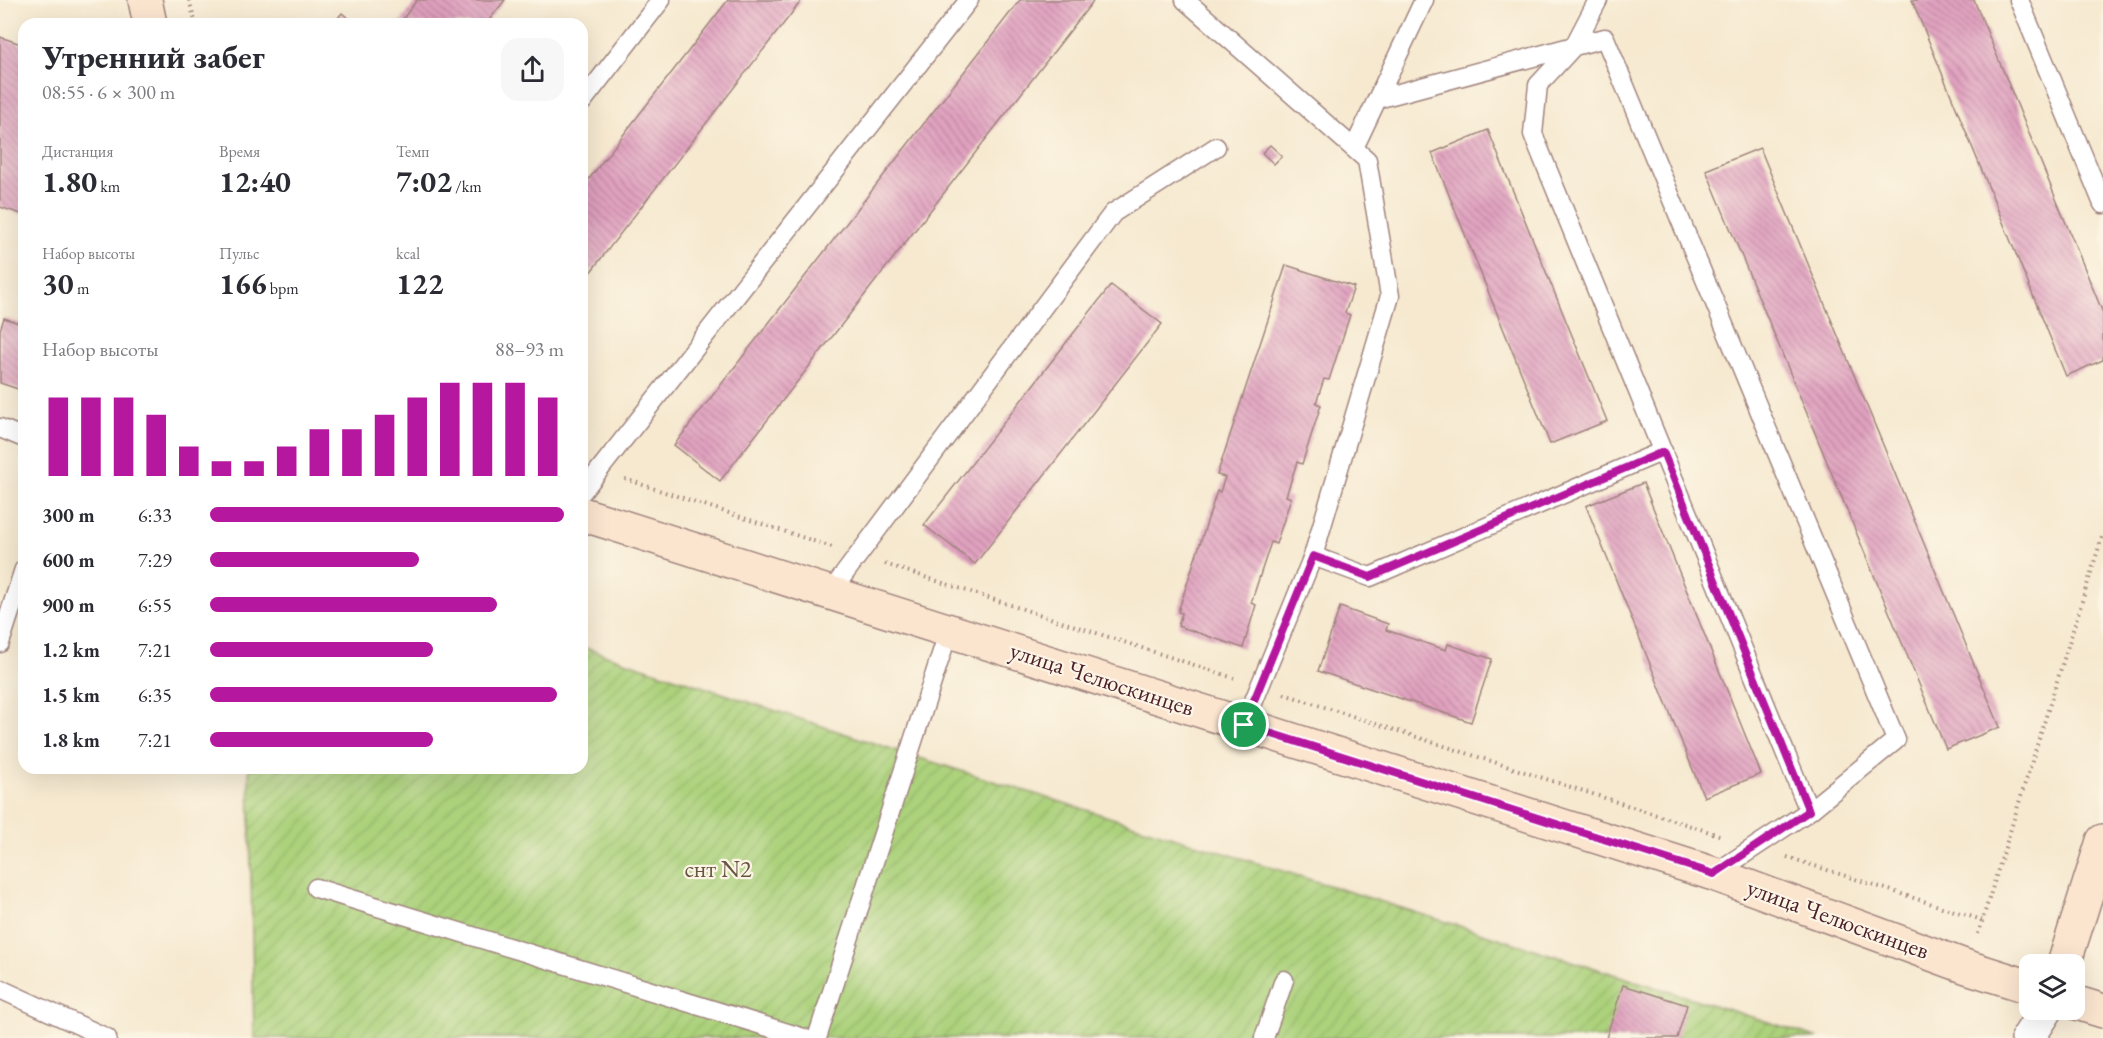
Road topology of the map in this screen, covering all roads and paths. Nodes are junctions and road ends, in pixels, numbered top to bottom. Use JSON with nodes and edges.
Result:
{"nodes":[{"id":1,"x":145,"y":0,"type":"edge"},
{"id":2,"x":189,"y":0,"type":"edge"},
{"id":3,"x":662,"y":0,"type":"edge"},
{"id":4,"x":969,"y":0,"type":"edge"},
{"id":5,"x":1185,"y":0,"type":"edge"},
{"id":6,"x":1424,"y":0,"type":"edge"},
{"id":7,"x":1598,"y":0,"type":"edge"},
{"id":8,"x":2019,"y":0,"type":"edge"},
{"id":9,"x":149,"y":18,"type":"edge"},
{"id":10,"x":194,"y":18,"type":"edge"},
{"id":11,"x":1574,"y":46,"type":"junction"},
{"id":12,"x":588,"y":94,"type":"edge"},
{"id":13,"x":1377,"y":99,"type":"junction"},
{"id":14,"x":1216,"y":147,"type":"dead end"},
{"id":15,"x":1354,"y":148,"type":"junction"},
{"id":16,"x":2103,"y":204,"type":"edge"},
{"id":17,"x":0,"y":428,"type":"edge"},
{"id":18,"x":18,"y":436,"type":"edge"},
{"id":19,"x":1663,"y":452,"type":"junction"},
{"id":20,"x":588,"y":484,"type":"edge"},
{"id":21,"x":588,"y":516,"type":"edge"},
{"id":22,"x":2103,"y":534,"type":"edge"},
{"id":23,"x":1313,"y":556,"type":"junction"},
{"id":24,"x":18,"y":587,"type":"edge"},
{"id":25,"x":830,"y":593,"type":"junction"},
{"id":26,"x":949,"y":630,"type":"junction"},
{"id":27,"x":0,"y":644,"type":"edge"},
{"id":28,"x":1244,"y":725,"type":"junction"},
{"id":29,"x":1809,"y":811,"type":"junction"},
{"id":30,"x":2103,"y":841,"type":"edge"},
{"id":31,"x":1714,"y":874,"type":"junction"},
{"id":32,"x":316,"y":888,"type":"dead end"},
{"id":33,"x":2067,"y":954,"type":"edge"},
{"id":34,"x":1967,"y":968,"type":"junction"},
{"id":35,"x":1284,"y":980,"type":"dead end"},
{"id":36,"x":2019,"y":984,"type":"edge"},
{"id":37,"x":0,"y":989,"type":"edge"},
{"id":38,"x":2085,"y":1005,"type":"edge"},
{"id":39,"x":2103,"y":1011,"type":"edge"},
{"id":40,"x":2040,"y":1020,"type":"edge"},
{"id":41,"x":107,"y":1038,"type":"edge"},
{"id":42,"x":804,"y":1038,"type":"edge"},
{"id":43,"x":817,"y":1038,"type":"edge"},
{"id":44,"x":1264,"y":1038,"type":"edge"},
{"id":45,"x":2028,"y":1038,"type":"edge"}],
"edges":[{"from":1,"to":9,"type":"street"},
{"from":2,"to":10,"type":"path"},
{"from":3,"to":12,"type":"lane"},
{"from":4,"to":20,"type":"lane"},
{"from":5,"to":15,"type":"lane"},
{"from":6,"to":13,"type":"lane"},
{"from":7,"to":11,"type":"lane"},
{"from":8,"to":16,"type":"lane"},
{"from":11,"to":13,"type":"lane"},
{"from":11,"to":19,"type":"lane"},
{"from":11,"to":29,"type":"lane"},
{"from":13,"to":15,"type":"lane"},
{"from":14,"to":25,"type":"lane"},
{"from":15,"to":23,"type":"lane"},
{"from":17,"to":18,"type":"lane"},
{"from":19,"to":23,"type":"lane"},
{"from":19,"to":29,"type":"lane"},
{"from":21,"to":25,"type":"street","name":"улица Челюскинцев"},
{"from":22,"to":34,"type":"path"},
{"from":23,"to":28,"type":"lane"},
{"from":24,"to":27,"type":"lane"},
{"from":25,"to":26,"type":"street","name":"улица Челюскинцев"},
{"from":26,"to":28,"type":"street","name":"улица Челюскинцев"},
{"from":26,"to":43,"type":"lane"},
{"from":28,"to":31,"type":"street","name":"улица Челюскинцев"},
{"from":29,"to":31,"type":"lane"},
{"from":30,"to":33,"type":"street"},
{"from":31,"to":34,"type":"street","name":"улица Челюскинцев"},
{"from":32,"to":42,"type":"lane"},
{"from":34,"to":36,"type":"street","name":"улица Челюскинцев"},
{"from":35,"to":44,"type":"lane"},
{"from":37,"to":41,"type":"lane"},
{"from":38,"to":39,"type":"street"},
{"from":40,"to":45,"type":"street"}]}
